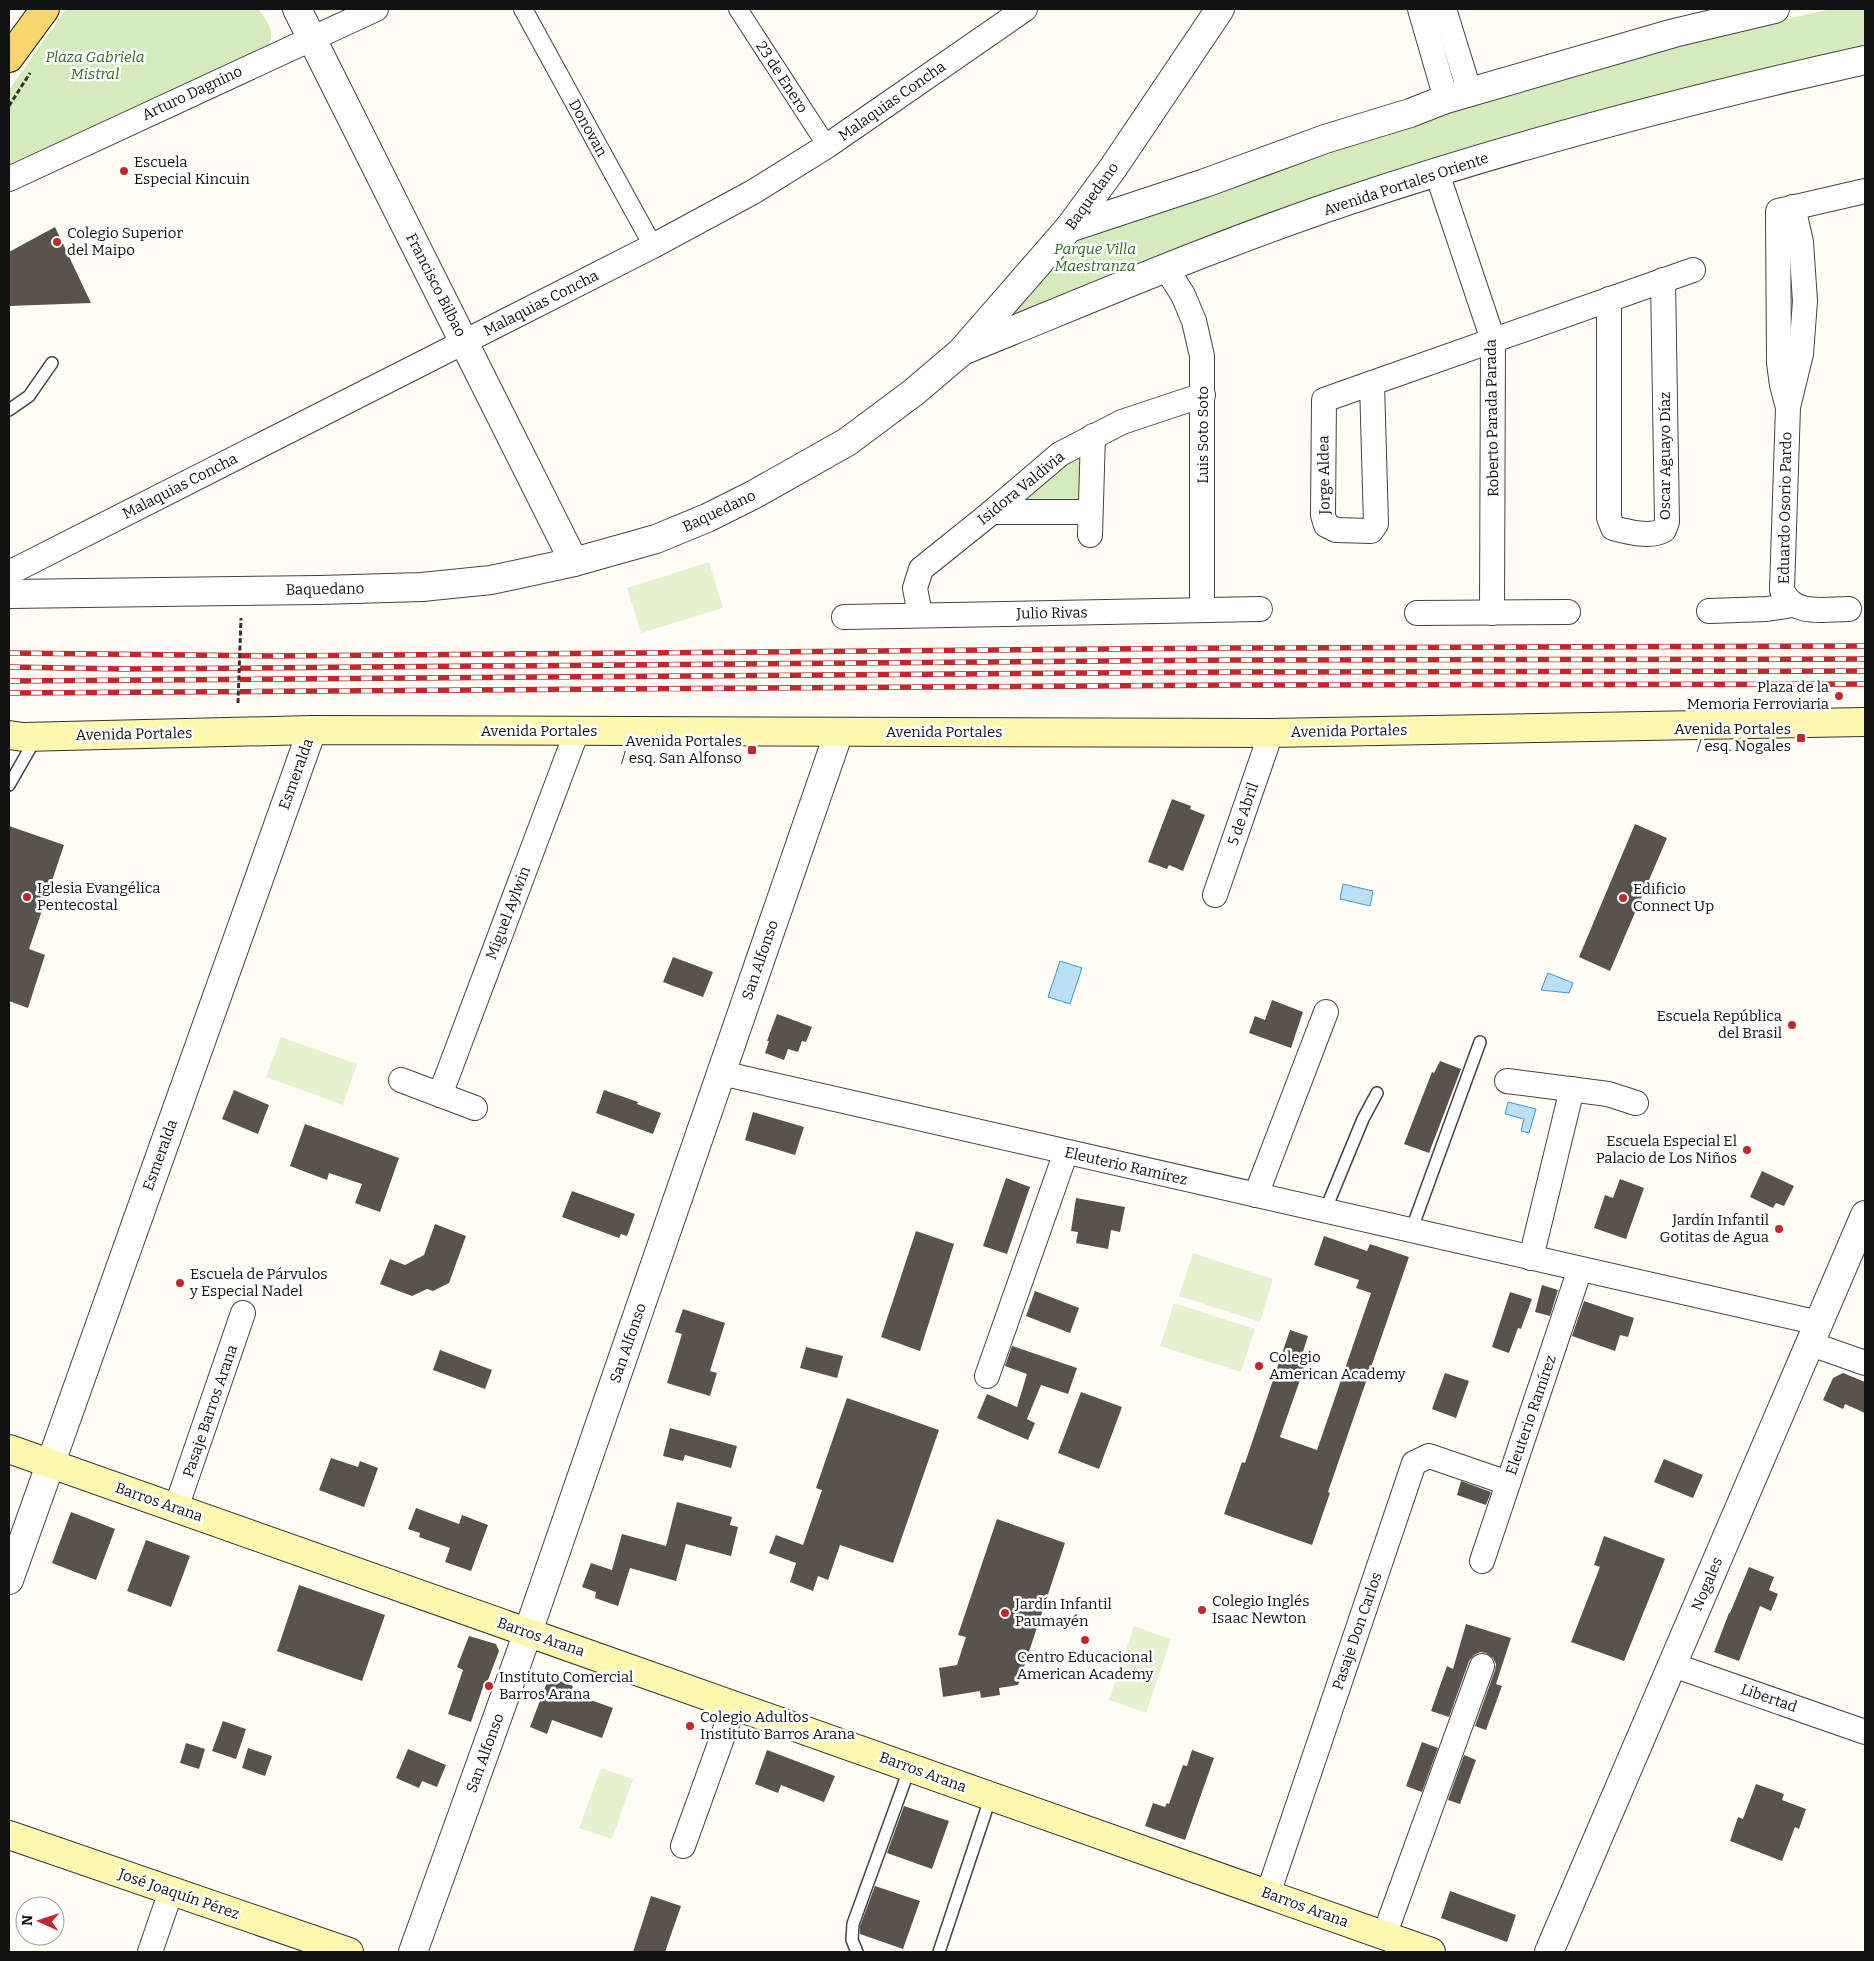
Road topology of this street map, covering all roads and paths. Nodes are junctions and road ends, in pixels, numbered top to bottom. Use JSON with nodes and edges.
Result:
{"nodes":[{"id":1,"x":45,"y":9,"type":"edge"},
{"id":2,"x":297,"y":9,"type":"edge"},
{"id":3,"x":376,"y":9,"type":"edge"},
{"id":4,"x":523,"y":9,"type":"edge"},
{"id":5,"x":738,"y":9,"type":"edge"},
{"id":6,"x":1025,"y":9,"type":"edge"},
{"id":7,"x":1220,"y":9,"type":"edge"},
{"id":8,"x":1420,"y":9,"type":"edge"},
{"id":9,"x":1444,"y":9,"type":"edge"},
{"id":10,"x":1775,"y":9,"type":"edge"},
{"id":11,"x":311,"y":37,"type":"junction"},
{"id":12,"x":9,"y":58,"type":"edge"},
{"id":13,"x":1865,"y":60,"type":"edge"},
{"id":14,"x":1458,"y":96,"type":"junction"},
{"id":15,"x":827,"y":146,"type":"junction"},
{"id":16,"x":1113,"y":168,"type":"junction"},
{"id":17,"x":1437,"y":173,"type":"junction"},
{"id":18,"x":9,"y":179,"type":"edge"},
{"id":19,"x":1865,"y":191,"type":"edge"},
{"id":20,"x":1150,"y":201,"type":"junction"},
{"id":21,"x":1069,"y":228,"type":"junction"},
{"id":22,"x":653,"y":246,"type":"junction"},
{"id":23,"x":1166,"y":268,"type":"junction"},
{"id":24,"x":1693,"y":270,"type":"dead end"},
{"id":25,"x":1027,"y":277,"type":"junction"},
{"id":26,"x":1663,"y":280,"type":"junction"},
{"id":27,"x":1609,"y":299,"type":"junction"},
{"id":28,"x":1060,"y":311,"type":"junction"},
{"id":29,"x":1493,"y":340,"type":"junction"},
{"id":30,"x":464,"y":342,"type":"junction"},
{"id":31,"x":961,"y":352,"type":"junction"},
{"id":32,"x":52,"y":363,"type":"dead end"},
{"id":33,"x":1372,"y":383,"type":"junction"},
{"id":34,"x":1203,"y":395,"type":"junction"},
{"id":35,"x":9,"y":410,"type":"edge"},
{"id":36,"x":1092,"y":436,"type":"junction"},
{"id":37,"x":992,"y":512,"type":"junction"},
{"id":38,"x":574,"y":562,"type":"junction"},
{"id":39,"x":9,"y":573,"type":"edge"},
{"id":40,"x":9,"y":594,"type":"edge"},
{"id":41,"x":1792,"y":605,"type":"junction"},
{"id":42,"x":1260,"y":609,"type":"dead end"},
{"id":43,"x":1849,"y":609,"type":"dead end"},
{"id":44,"x":1202,"y":610,"type":"junction"},
{"id":45,"x":1709,"y":611,"type":"dead end"},
{"id":46,"x":1568,"y":612,"type":"dead end"},
{"id":47,"x":1417,"y":613,"type":"dead end"},
{"id":48,"x":1492,"y":613,"type":"junction"},
{"id":49,"x":920,"y":615,"type":"junction"},
{"id":50,"x":844,"y":617,"type":"dead end"},
{"id":51,"x":241,"y":618,"type":"dead end"},
{"id":52,"x":238,"y":703,"type":"dead end"},
{"id":53,"x":1865,"y":722,"type":"edge"},
{"id":54,"x":312,"y":730,"type":"junction"},
{"id":55,"x":577,"y":731,"type":"junction"},
{"id":56,"x":839,"y":732,"type":"junction"},
{"id":57,"x":1271,"y":733,"type":"junction"},
{"id":58,"x":19,"y":737,"type":"edge"},
{"id":59,"x":9,"y":785,"type":"edge"},
{"id":60,"x":1215,"y":895,"type":"dead end"},
{"id":61,"x":1326,"y":1012,"type":"dead end"},
{"id":62,"x":1480,"y":1042,"type":"dead end"},
{"id":63,"x":721,"y":1073,"type":"junction"},
{"id":64,"x":401,"y":1080,"type":"dead end"},
{"id":65,"x":1507,"y":1081,"type":"dead end"},
{"id":66,"x":1572,"y":1090,"type":"junction"},
{"id":67,"x":1377,"y":1093,"type":"dead end"},
{"id":68,"x":440,"y":1095,"type":"junction"},
{"id":69,"x":1636,"y":1103,"type":"dead end"},
{"id":70,"x":475,"y":1108,"type":"dead end"},
{"id":71,"x":1066,"y":1152,"type":"junction"},
{"id":72,"x":1256,"y":1195,"type":"junction"},
{"id":73,"x":1325,"y":1211,"type":"junction"},
{"id":74,"x":1865,"y":1215,"type":"edge"},
{"id":75,"x":1411,"y":1231,"type":"junction"},
{"id":76,"x":1532,"y":1258,"type":"junction"},
{"id":77,"x":1580,"y":1269,"type":"junction"},
{"id":78,"x":243,"y":1313,"type":"dead end"},
{"id":79,"x":1815,"y":1333,"type":"junction"},
{"id":80,"x":1865,"y":1363,"type":"edge"},
{"id":81,"x":986,"y":1376,"type":"dead end"},
{"id":82,"x":9,"y":1449,"type":"edge"},
{"id":83,"x":50,"y":1463,"type":"junction"},
{"id":84,"x":1508,"y":1483,"type":"junction"},
{"id":85,"x":176,"y":1508,"type":"junction"},
{"id":86,"x":1482,"y":1561,"type":"dead end"},
{"id":87,"x":9,"y":1580,"type":"edge"},
{"id":88,"x":528,"y":1632,"type":"junction"},
{"id":89,"x":1673,"y":1665,"type":"junction"},
{"id":90,"x":1482,"y":1666,"type":"dead end"},
{"id":91,"x":734,"y":1705,"type":"junction"},
{"id":92,"x":1865,"y":1732,"type":"edge"},
{"id":93,"x":910,"y":1767,"type":"junction"},
{"id":94,"x":991,"y":1796,"type":"junction"},
{"id":95,"x":9,"y":1835,"type":"edge"},
{"id":96,"x":683,"y":1846,"type":"dead end"},
{"id":97,"x":171,"y":1891,"type":"junction"},
{"id":98,"x":1268,"y":1894,"type":"junction"},
{"id":99,"x":1384,"y":1936,"type":"junction"},
{"id":100,"x":150,"y":1952,"type":"edge"},
{"id":101,"x":349,"y":1952,"type":"edge"},
{"id":102,"x":413,"y":1952,"type":"edge"},
{"id":103,"x":857,"y":1952,"type":"edge"},
{"id":104,"x":939,"y":1952,"type":"edge"},
{"id":105,"x":1431,"y":1952,"type":"edge"},
{"id":106,"x":1549,"y":1952,"type":"edge"}],
"edges":[{"from":1,"to":12,"type":"main road"},
{"from":2,"to":11,"type":"street","name":"Francisco Bilbao"},
{"from":3,"to":11,"type":"street","name":"Arturo Dagnino"},
{"from":4,"to":22,"type":"street","name":"Donovan"},
{"from":5,"to":15,"type":"street","name":"23 de Enero"},
{"from":6,"to":15,"type":"street","name":"Malaquias Concha"},
{"from":7,"to":16,"type":"street","name":"Baquedano"},
{"from":8,"to":14,"type":"street"},
{"from":9,"to":14,"type":"street"},
{"from":10,"to":14,"type":"street"},
{"from":11,"to":18,"type":"street","name":"Arturo Dagnino"},
{"from":11,"to":30,"type":"street","name":"Francisco Bilbao"},
{"from":13,"to":17,"type":"street","name":"Avenida Portales Oriente"},
{"from":14,"to":20,"type":"street"},
{"from":15,"to":22,"type":"street","name":"Malaquias Concha"},
{"from":16,"to":20,"type":"street"},
{"from":16,"to":21,"type":"street","name":"Baquedano"},
{"from":17,"to":23,"type":"street","name":"Avenida Portales Oriente"},
{"from":17,"to":29,"type":"street","name":"Roberto Parada Parada"},
{"from":19,"to":41,"type":"street","name":"Eduardo Osorio Pardo"},
{"from":20,"to":21,"type":"street"},
{"from":21,"to":25,"type":"street","name":"Baquedano"},
{"from":22,"to":30,"type":"street","name":"Malaquias Concha"},
{"from":23,"to":28,"type":"street","name":"Avenida Portales Oriente"},
{"from":23,"to":34,"type":"street","name":"Luis Soto Soto"},
{"from":24,"to":26,"type":"street","name":"Jorge Aldea"},
{"from":25,"to":28,"type":"street"},
{"from":25,"to":31,"type":"street","name":"Baquedano"},
{"from":26,"to":27,"type":"street","name":"Jorge Aldea"},
{"from":26,"to":27,"type":"street","name":"Oscar Aguayo Díaz"},
{"from":27,"to":29,"type":"street","name":"Jorge Aldea"},
{"from":28,"to":31,"type":"street","name":"Avenida Portales Oriente"},
{"from":29,"to":33,"type":"street","name":"Jorge Aldea"},
{"from":29,"to":48,"type":"street","name":"Roberto Parada Parada"},
{"from":30,"to":38,"type":"street","name":"Francisco Bilbao"},
{"from":30,"to":39,"type":"street","name":"Malaquias Concha"},
{"from":31,"to":38,"type":"street","name":"Baquedano"},
{"from":32,"to":35,"type":"lane"},
{"from":33,"to":33,"type":"street","name":"Jorge Aldea"},
{"from":34,"to":36,"type":"street","name":"Isidora Valdivia"},
{"from":34,"to":44,"type":"street","name":"Luis Soto Soto"},
{"from":36,"to":37,"type":"street","name":"Isidora Valdivia"},
{"from":36,"to":37,"type":"street"},
{"from":37,"to":49,"type":"street","name":"Isidora Valdivia"},
{"from":38,"to":40,"type":"street","name":"Baquedano"},
{"from":41,"to":43,"type":"street","name":"Eduardo Osorio Pardo"},
{"from":41,"to":45,"type":"street","name":"Eduardo Osorio Pardo"},
{"from":42,"to":44,"type":"street","name":"Julio Rivas"},
{"from":44,"to":49,"type":"street","name":"Julio Rivas"},
{"from":46,"to":48,"type":"street"},
{"from":47,"to":48,"type":"street"},
{"from":49,"to":50,"type":"street","name":"Julio Rivas"},
{"from":51,"to":52,"type":"path","bridge":true},
{"from":53,"to":57,"type":"main road","name":"Avenida Portales"},
{"from":54,"to":55,"type":"main road","name":"Avenida Portales"},
{"from":54,"to":58,"type":"main road","name":"Avenida Portales"},
{"from":54,"to":83,"type":"street","name":"Esmeralda"},
{"from":55,"to":56,"type":"main road","name":"Avenida Portales"},
{"from":55,"to":68,"type":"street","name":"Miguel Aylwin"},
{"from":56,"to":57,"type":"main road","name":"Avenida Portales"},
{"from":56,"to":63,"type":"street","name":"San Alfonso"},
{"from":57,"to":60,"type":"street","name":"5 de Abril"},
{"from":58,"to":59,"type":"lane"},
{"from":61,"to":72,"type":"street"},
{"from":62,"to":75,"type":"lane"},
{"from":63,"to":71,"type":"street","name":"Eleuterio Ramírez"},
{"from":63,"to":88,"type":"street","name":"San Alfonso"},
{"from":64,"to":68,"type":"street"},
{"from":65,"to":66,"type":"street"},
{"from":66,"to":69,"type":"street"},
{"from":66,"to":76,"type":"street"},
{"from":67,"to":73,"type":"lane"},
{"from":68,"to":70,"type":"street"},
{"from":71,"to":72,"type":"street","name":"Eleuterio Ramírez"},
{"from":71,"to":81,"type":"street"},
{"from":72,"to":73,"type":"street","name":"Eleuterio Ramírez"},
{"from":73,"to":75,"type":"street","name":"Eleuterio Ramírez"},
{"from":74,"to":79,"type":"street","name":"Nogales"},
{"from":75,"to":76,"type":"street","name":"Eleuterio Ramírez"},
{"from":76,"to":77,"type":"street","name":"Eleuterio Ramírez"},
{"from":77,"to":79,"type":"street","name":"Eleuterio Ramírez"},
{"from":77,"to":84,"type":"street","name":"Eleuterio Ramírez"},
{"from":78,"to":85,"type":"street","name":"Pasaje Barros Arana"},
{"from":79,"to":80,"type":"street","name":"Eleuterio Ramírez"},
{"from":79,"to":89,"type":"street","name":"Nogales"},
{"from":82,"to":83,"type":"main road","name":"Barros Arana"},
{"from":83,"to":85,"type":"main road","name":"Barros Arana"},
{"from":83,"to":87,"type":"street","name":"Esmeralda"},
{"from":84,"to":86,"type":"street","name":"Eleuterio Ramírez"},
{"from":84,"to":98,"type":"street","name":"Pasaje Don Carlos"},
{"from":85,"to":88,"type":"main road","name":"Barros Arana"},
{"from":88,"to":91,"type":"main road","name":"Barros Arana"},
{"from":88,"to":102,"type":"street","name":"San Alfonso"},
{"from":89,"to":92,"type":"street","name":"Libertad"},
{"from":89,"to":106,"type":"street","name":"Nogales"},
{"from":90,"to":99,"type":"street"},
{"from":91,"to":93,"type":"main road","name":"Barros Arana"},
{"from":91,"to":96,"type":"street"},
{"from":93,"to":94,"type":"main road","name":"Barros Arana"},
{"from":93,"to":103,"type":"lane"},
{"from":94,"to":98,"type":"main road","name":"Barros Arana"},
{"from":94,"to":104,"type":"lane"},
{"from":95,"to":97,"type":"main road","name":"José Joaquín Pérez"},
{"from":97,"to":100,"type":"street"},
{"from":97,"to":101,"type":"main road","name":"José Joaquín Pérez"},
{"from":98,"to":99,"type":"main road","name":"Barros Arana"},
{"from":99,"to":105,"type":"main road","name":"Barros Arana"}]}
